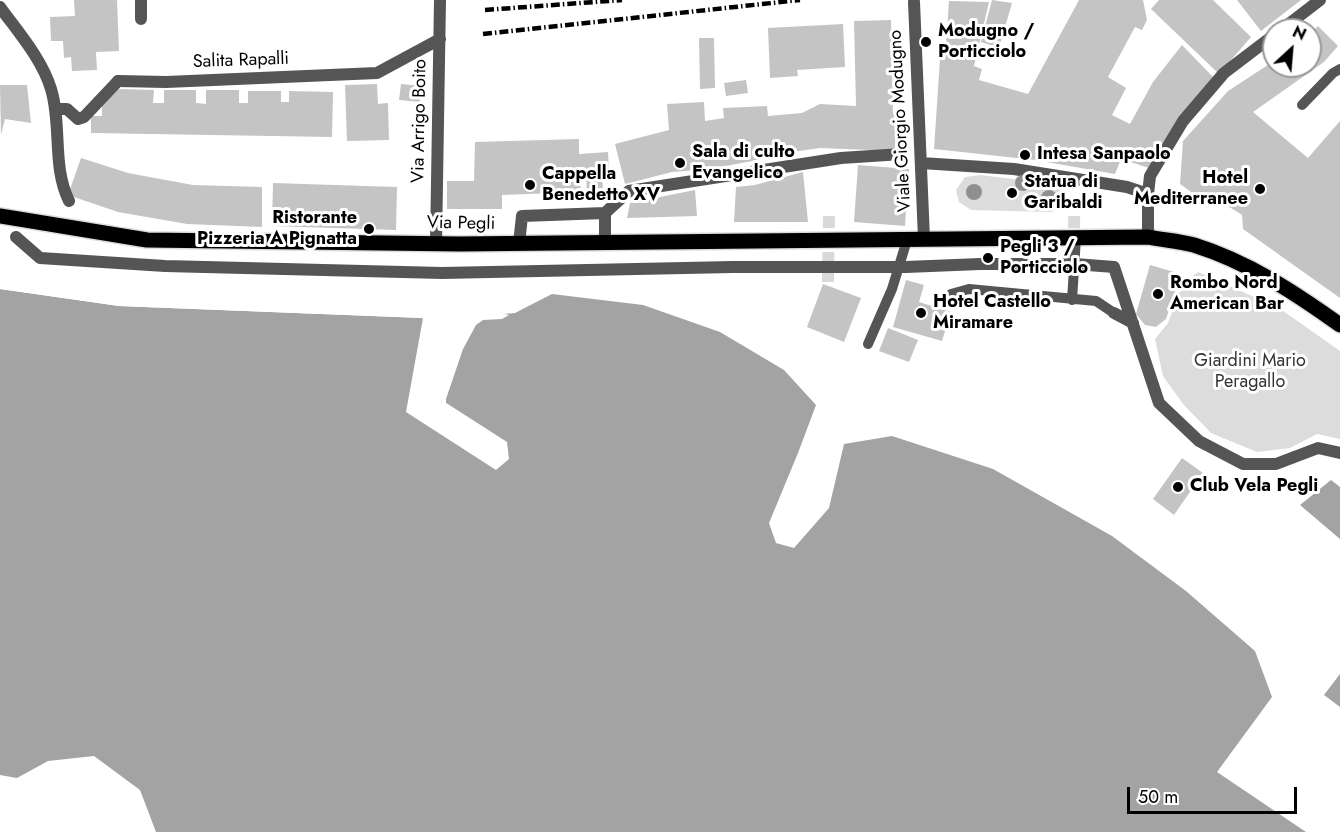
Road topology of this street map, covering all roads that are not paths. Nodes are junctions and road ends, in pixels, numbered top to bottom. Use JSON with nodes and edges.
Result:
{"nodes":[{"id":1,"x":141,"y":0,"type":"edge"},
{"id":2,"x":440,"y":0,"type":"edge"},
{"id":3,"x":1320,"y":0,"type":"edge"},
{"id":4,"x":914,"y":2,"type":"dead end"},
{"id":5,"x":0,"y":7,"type":"edge"},
{"id":6,"x":1297,"y":18,"type":"edge"},
{"id":7,"x":141,"y":19,"type":"dead end"},
{"id":8,"x":440,"y":39,"type":"junction"},
{"id":9,"x":1262,"y":44,"type":"edge"},
{"id":10,"x":1340,"y":69,"type":"edge"},
{"id":11,"x":1302,"y":105,"type":"dead end"},
{"id":12,"x":55,"y":110,"type":"junction"},
{"id":13,"x":902,"y":154,"type":"dead end"},
{"id":14,"x":921,"y":163,"type":"junction"},
{"id":15,"x":1148,"y":194,"type":"junction"},
{"id":16,"x":69,"y":201,"type":"dead end"},
{"id":17,"x":605,"y":213,"type":"junction"},
{"id":18,"x":0,"y":216,"type":"edge"},
{"id":19,"x":16,"y":237,"type":"dead end"},
{"id":20,"x":1148,"y":237,"type":"junction"},
{"id":21,"x":1076,"y":238,"type":"junction"},
{"id":22,"x":924,"y":239,"type":"junction"},
{"id":23,"x":907,"y":240,"type":"junction"},
{"id":24,"x":436,"y":243,"type":"junction"},
{"id":25,"x":519,"y":244,"type":"junction"},
{"id":26,"x":605,"y":244,"type":"junction"},
{"id":27,"x":1075,"y":264,"type":"junction"},
{"id":28,"x":899,"y":267,"type":"junction"},
{"id":29,"x":951,"y":294,"type":"dead end"},
{"id":30,"x":1072,"y":300,"type":"junction"},
{"id":31,"x":1114,"y":313,"type":"joint"},
{"id":32,"x":1133,"y":323,"type":"junction"},
{"id":33,"x":1340,"y":325,"type":"edge"},
{"id":34,"x":868,"y":344,"type":"dead end"},
{"id":35,"x":1340,"y":453,"type":"edge"}],
"edges":[{"from":1,"to":7,"type":"street"},
{"from":2,"to":8,"type":"street","name":"Via Arrigo Boito"},
{"from":3,"to":6,"type":"street"},
{"from":4,"to":14,"type":"street","name":"Viale Giorgio Modugno"},
{"from":5,"to":12,"type":"street"},
{"from":8,"to":12,"type":"street","name":"Salita Rapalli"},
{"from":8,"to":24,"type":"street","name":"Via Arrigo Boito"},
{"from":9,"to":15,"type":"street"},
{"from":10,"to":11,"type":"lane"},
{"from":12,"to":16,"type":"street"},
{"from":13,"to":17,"type":"street"},
{"from":14,"to":15,"type":"street"},
{"from":14,"to":22,"type":"street","name":"Viale Giorgio Modugno"},
{"from":15,"to":20,"type":"street"},
{"from":17,"to":25,"type":"street"},
{"from":17,"to":26,"type":"street"},
{"from":18,"to":24,"type":"main road","name":"Via Pegli"},
{"from":19,"to":28,"type":"street"},
{"from":20,"to":21,"type":"main road","name":"Via Pegli"},
{"from":20,"to":33,"type":"main road","name":"Via Pegli"},
{"from":21,"to":22,"type":"main road","name":"Via Pegli"},
{"from":21,"to":27,"type":"lane"},
{"from":22,"to":23,"type":"main road","name":"Via Pegli"},
{"from":23,"to":26,"type":"main road","name":"Via Pegli"},
{"from":23,"to":28,"type":"lane"},
{"from":24,"to":25,"type":"main road","name":"Via Pegli"},
{"from":25,"to":26,"type":"main road","name":"Via Pegli"},
{"from":27,"to":28,"type":"street"},
{"from":27,"to":30,"type":"lane"},
{"from":27,"to":32,"type":"street"},
{"from":28,"to":34,"type":"lane"},
{"from":29,"to":30,"type":"lane"},
{"from":30,"to":31,"type":"lane"},
{"from":31,"to":32,"type":"street"},
{"from":32,"to":35,"type":"street"}]}
